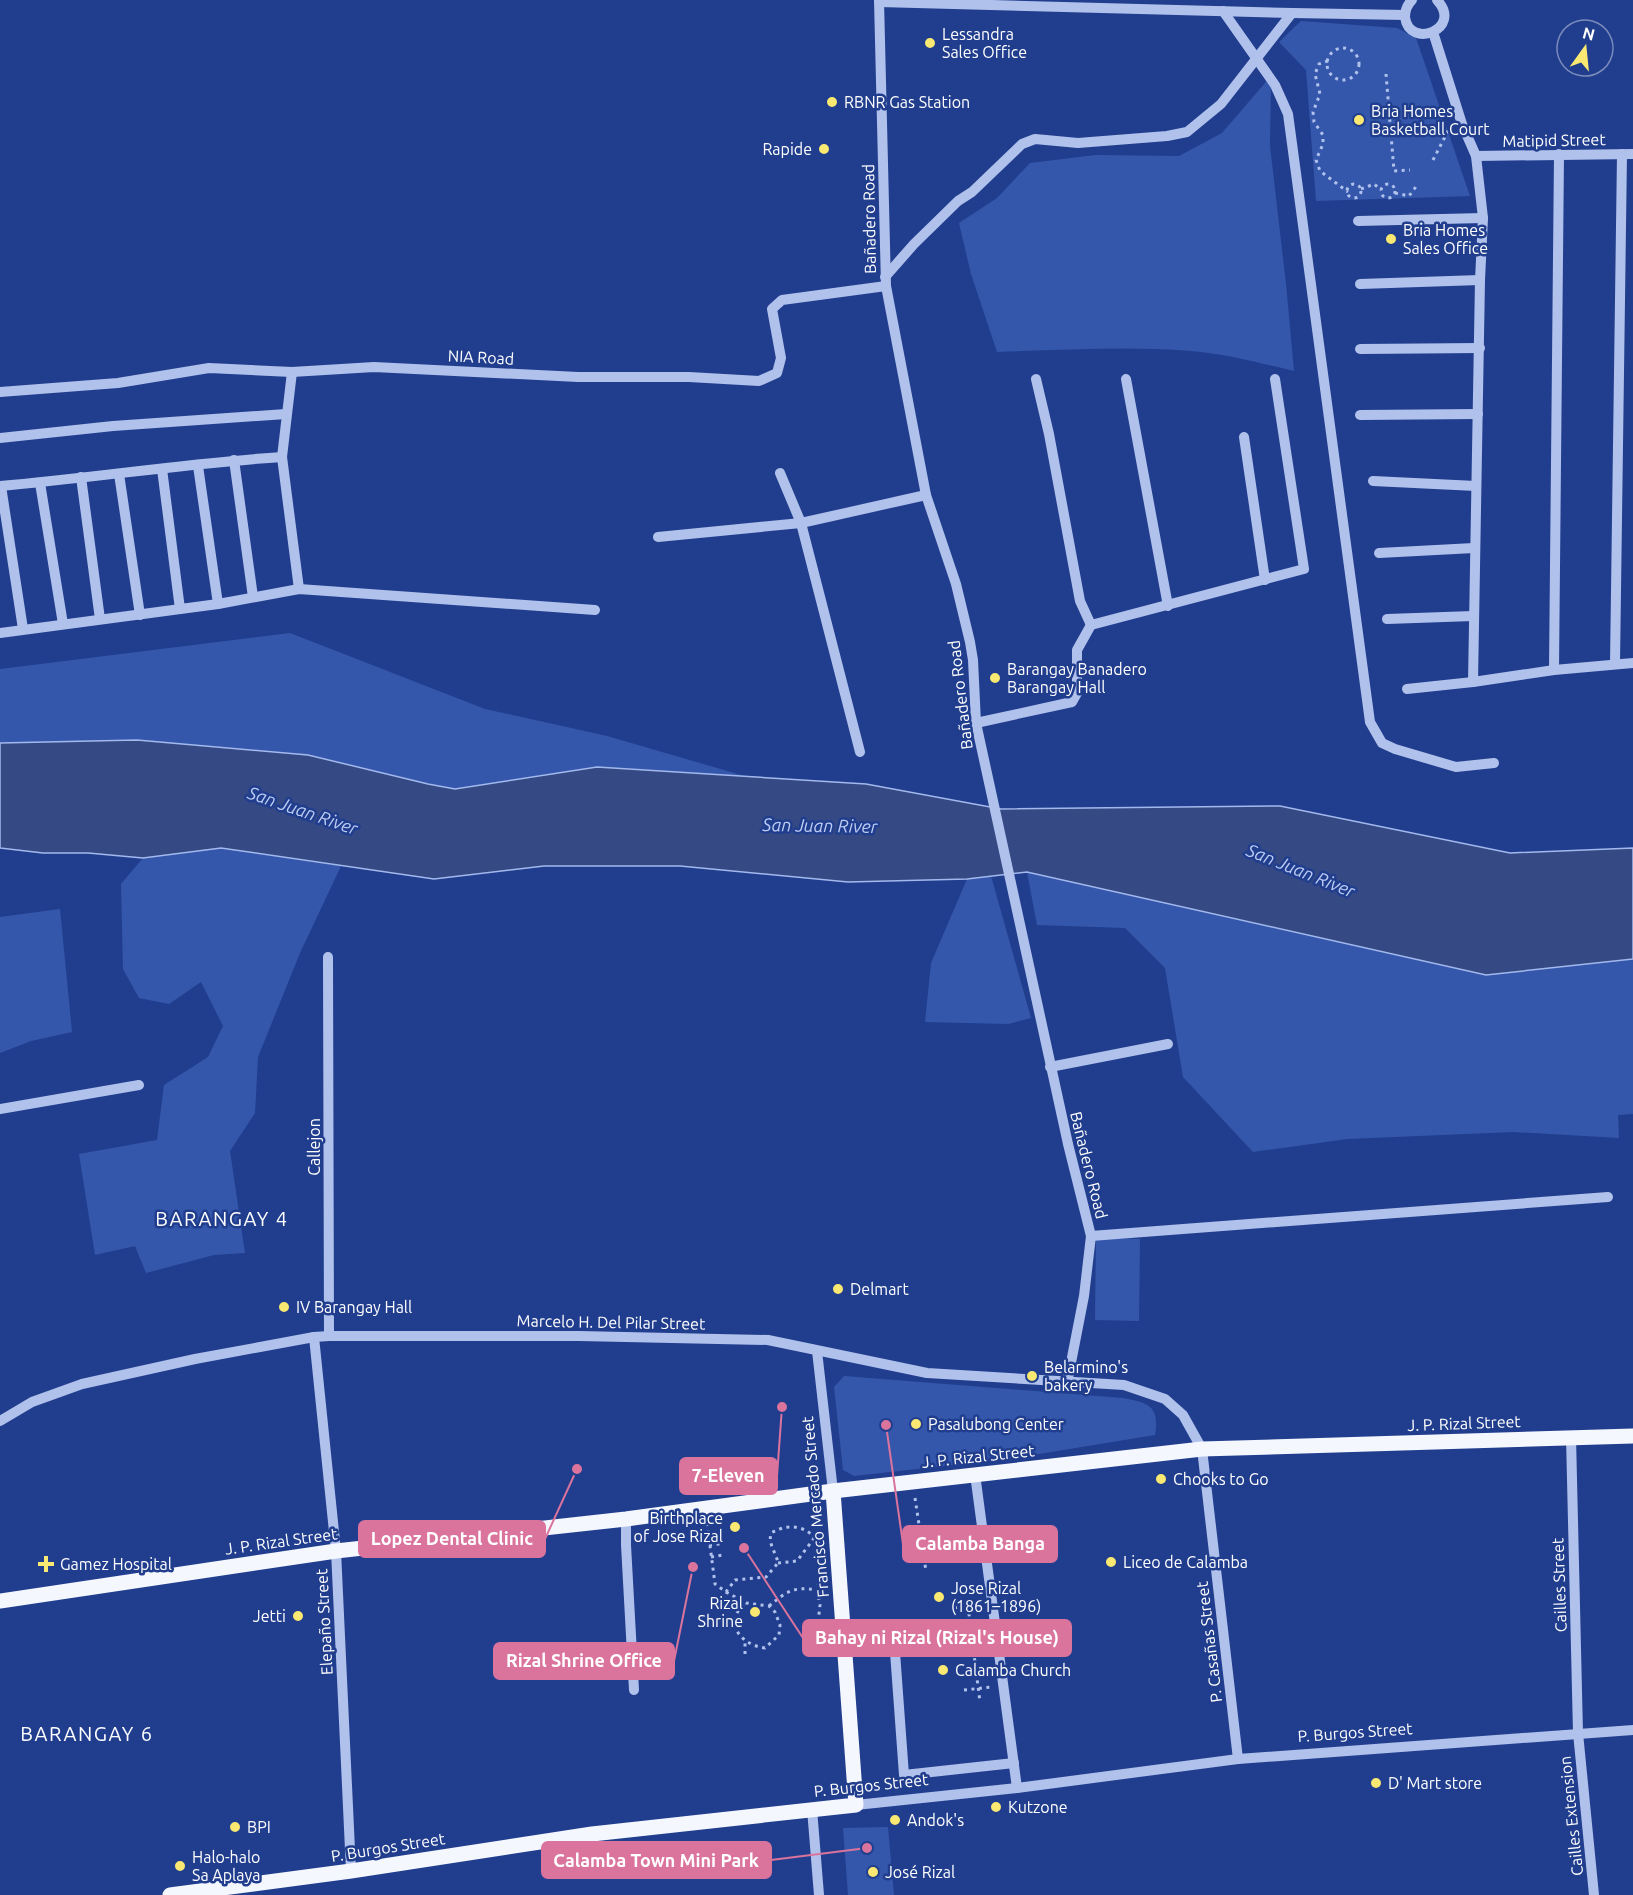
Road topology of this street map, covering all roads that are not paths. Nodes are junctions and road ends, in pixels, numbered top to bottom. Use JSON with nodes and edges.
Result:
{"nodes":[{"id":1,"x":1412,"y":0,"type":"edge"},
{"id":2,"x":1437,"y":0,"type":"edge"},
{"id":3,"x":879,"y":1,"type":"edge"},
{"id":4,"x":1223,"y":11,"type":"junction"},
{"id":5,"x":1292,"y":13,"type":"junction"},
{"id":6,"x":1405,"y":15,"type":"junction"},
{"id":7,"x":1433,"y":32,"type":"junction"},
{"id":8,"x":1256,"y":59,"type":"junction"},
{"id":9,"x":1559,"y":153,"type":"junction"},
{"id":10,"x":1628,"y":154,"type":"edge"},
{"id":11,"x":1476,"y":156,"type":"junction"},
{"id":12,"x":1483,"y":218,"type":"junction"},
{"id":13,"x":1358,"y":220,"type":"dead end"},
{"id":14,"x":1480,"y":280,"type":"junction"},
{"id":15,"x":885,"y":281,"type":"junction"},
{"id":16,"x":1360,"y":284,"type":"dead end"},
{"id":17,"x":1480,"y":348,"type":"junction"},
{"id":18,"x":1360,"y":349,"type":"dead end"},
{"id":19,"x":292,"y":372,"type":"junction"},
{"id":20,"x":1036,"y":379,"type":"dead end"},
{"id":21,"x":1126,"y":379,"type":"dead end"},
{"id":22,"x":1275,"y":380,"type":"dead end"},
{"id":23,"x":0,"y":392,"type":"edge"},
{"id":24,"x":286,"y":414,"type":"junction"},
{"id":25,"x":1478,"y":414,"type":"junction"},
{"id":26,"x":1360,"y":415,"type":"dead end"},
{"id":27,"x":1244,"y":437,"type":"dead end"},
{"id":28,"x":0,"y":438,"type":"edge"},
{"id":29,"x":282,"y":457,"type":"junction"},
{"id":30,"x":234,"y":460,"type":"junction"},
{"id":31,"x":198,"y":466,"type":"junction"},
{"id":32,"x":162,"y":469,"type":"junction"},
{"id":33,"x":780,"y":472,"type":"dead end"},
{"id":34,"x":119,"y":474,"type":"junction"},
{"id":35,"x":81,"y":477,"type":"junction"},
{"id":36,"x":1373,"y":481,"type":"dead end"},
{"id":37,"x":40,"y":483,"type":"junction"},
{"id":38,"x":1,"y":486,"type":"edge"},
{"id":39,"x":1476,"y":486,"type":"junction"},
{"id":40,"x":926,"y":495,"type":"junction"},
{"id":41,"x":801,"y":523,"type":"junction"},
{"id":42,"x":658,"y":537,"type":"dead end"},
{"id":43,"x":1474,"y":548,"type":"junction"},
{"id":44,"x":1379,"y":553,"type":"dead end"},
{"id":45,"x":1265,"y":580,"type":"junction"},
{"id":46,"x":299,"y":590,"type":"junction"},
{"id":47,"x":253,"y":597,"type":"junction"},
{"id":48,"x":219,"y":604,"type":"junction"},
{"id":49,"x":1168,"y":606,"type":"junction"},
{"id":50,"x":180,"y":609,"type":"junction"},
{"id":51,"x":595,"y":610,"type":"dead end"},
{"id":52,"x":140,"y":615,"type":"junction"},
{"id":53,"x":1473,"y":616,"type":"junction"},
{"id":54,"x":100,"y":619,"type":"junction"},
{"id":55,"x":1387,"y":619,"type":"dead end"},
{"id":56,"x":63,"y":624,"type":"junction"},
{"id":57,"x":1091,"y":625,"type":"junction"},
{"id":58,"x":23,"y":629,"type":"junction"},
{"id":59,"x":0,"y":633,"type":"edge"},
{"id":60,"x":1633,"y":663,"type":"edge"},
{"id":61,"x":1615,"y":664,"type":"junction"},
{"id":62,"x":1554,"y":670,"type":"junction"},
{"id":63,"x":1473,"y":682,"type":"junction"},
{"id":64,"x":1407,"y":689,"type":"dead end"},
{"id":65,"x":976,"y":723,"type":"junction"},
{"id":66,"x":860,"y":752,"type":"dead end"},
{"id":67,"x":1494,"y":763,"type":"dead end"},
{"id":68,"x":328,"y":957,"type":"dead end"},
{"id":69,"x":1168,"y":1044,"type":"dead end"},
{"id":70,"x":1050,"y":1067,"type":"junction"},
{"id":71,"x":139,"y":1085,"type":"dead end"},
{"id":72,"x":0,"y":1109,"type":"edge"},
{"id":73,"x":1608,"y":1197,"type":"dead end"},
{"id":74,"x":1091,"y":1236,"type":"junction"},
{"id":75,"x":329,"y":1336,"type":"junction"},
{"id":76,"x":314,"y":1337,"type":"junction"},
{"id":77,"x":817,"y":1351,"type":"junction"},
{"id":78,"x":1067,"y":1383,"type":"junction"},
{"id":79,"x":0,"y":1421,"type":"edge"},
{"id":80,"x":1633,"y":1436,"type":"edge"},
{"id":81,"x":1571,"y":1437,"type":"junction"},
{"id":82,"x":1202,"y":1449,"type":"junction"},
{"id":83,"x":975,"y":1474,"type":"junction"},
{"id":84,"x":833,"y":1491,"type":"junction"},
{"id":85,"x":626,"y":1519,"type":"junction"},
{"id":86,"x":336,"y":1551,"type":"junction"},
{"id":87,"x":0,"y":1601,"type":"edge"},
{"id":88,"x":843,"y":1628,"type":"junction"},
{"id":89,"x":634,"y":1690,"type":"dead end"},
{"id":90,"x":1633,"y":1730,"type":"edge"},
{"id":91,"x":1578,"y":1733,"type":"junction"},
{"id":92,"x":1238,"y":1760,"type":"junction"},
{"id":93,"x":1014,"y":1763,"type":"junction"},
{"id":94,"x":1017,"y":1788,"type":"junction"},
{"id":95,"x":856,"y":1804,"type":"junction"},
{"id":96,"x":812,"y":1809,"type":"junction"},
{"id":97,"x":351,"y":1871,"type":"junction"},
{"id":98,"x":180,"y":1894,"type":"edge"},
{"id":99,"x":819,"y":1895,"type":"edge"},
{"id":100,"x":1594,"y":1895,"type":"edge"}],
"edges":[{"from":1,"to":6,"type":"street"},
{"from":2,"to":7,"type":"street"},
{"from":3,"to":4,"type":"street"},
{"from":3,"to":15,"type":"street","name":"Bañadero Road"},
{"from":4,"to":5,"type":"street"},
{"from":4,"to":8,"type":"street"},
{"from":5,"to":6,"type":"street"},
{"from":5,"to":8,"type":"street"},
{"from":6,"to":7,"type":"street"},
{"from":7,"to":11,"type":"street"},
{"from":8,"to":15,"type":"street"},
{"from":8,"to":67,"type":"street"},
{"from":9,"to":10,"type":"street","name":"Matipid Street"},
{"from":9,"to":11,"type":"street","name":"Matipid Street"},
{"from":9,"to":62,"type":"street"},
{"from":10,"to":61,"type":"street"},
{"from":11,"to":12,"type":"street"},
{"from":12,"to":13,"type":"street"},
{"from":12,"to":14,"type":"street"},
{"from":14,"to":16,"type":"street"},
{"from":14,"to":17,"type":"street"},
{"from":15,"to":19,"type":"street","name":"NIA Road"},
{"from":15,"to":40,"type":"street","name":"Bañadero Road"},
{"from":17,"to":18,"type":"street"},
{"from":17,"to":25,"type":"street"},
{"from":19,"to":23,"type":"street","name":"NIA Road"},
{"from":19,"to":24,"type":"street"},
{"from":20,"to":57,"type":"street"},
{"from":21,"to":49,"type":"street"},
{"from":22,"to":45,"type":"street"},
{"from":24,"to":28,"type":"street"},
{"from":24,"to":29,"type":"street"},
{"from":25,"to":26,"type":"street"},
{"from":25,"to":39,"type":"street"},
{"from":27,"to":45,"type":"street"},
{"from":29,"to":30,"type":"street"},
{"from":29,"to":46,"type":"street"},
{"from":30,"to":31,"type":"street"},
{"from":30,"to":47,"type":"street"},
{"from":31,"to":32,"type":"street"},
{"from":31,"to":48,"type":"street"},
{"from":32,"to":34,"type":"street"},
{"from":32,"to":50,"type":"street"},
{"from":33,"to":41,"type":"street"},
{"from":34,"to":35,"type":"street"},
{"from":34,"to":52,"type":"street"},
{"from":35,"to":37,"type":"street"},
{"from":35,"to":54,"type":"street"},
{"from":36,"to":39,"type":"street"},
{"from":37,"to":38,"type":"street"},
{"from":37,"to":56,"type":"street"},
{"from":38,"to":58,"type":"street"},
{"from":39,"to":43,"type":"street"},
{"from":40,"to":41,"type":"street"},
{"from":40,"to":65,"type":"street","name":"Bañadero Road"},
{"from":41,"to":42,"type":"street"},
{"from":41,"to":66,"type":"street"},
{"from":43,"to":44,"type":"street"},
{"from":43,"to":53,"type":"street"},
{"from":45,"to":49,"type":"street"},
{"from":46,"to":47,"type":"street"},
{"from":46,"to":51,"type":"street"},
{"from":47,"to":48,"type":"street"},
{"from":48,"to":50,"type":"street"},
{"from":49,"to":57,"type":"street"},
{"from":50,"to":52,"type":"street"},
{"from":52,"to":54,"type":"street"},
{"from":53,"to":55,"type":"street"},
{"from":53,"to":63,"type":"street"},
{"from":54,"to":56,"type":"street"},
{"from":56,"to":58,"type":"street"},
{"from":57,"to":65,"type":"street"},
{"from":58,"to":59,"type":"street"},
{"from":60,"to":61,"type":"street"},
{"from":61,"to":62,"type":"street"},
{"from":62,"to":63,"type":"street"},
{"from":63,"to":64,"type":"street"},
{"from":65,"to":70,"type":"street","name":"Bañadero Road"},
{"from":68,"to":75,"type":"street","name":"Callejon"},
{"from":69,"to":70,"type":"street"},
{"from":70,"to":74,"type":"street","name":"Bañadero Road"},
{"from":71,"to":72,"type":"street"},
{"from":73,"to":74,"type":"street"},
{"from":74,"to":78,"type":"street","name":"Bañadero Road"},
{"from":75,"to":76,"type":"street","name":"Marcelo H. Del Pilar Street"},
{"from":75,"to":77,"type":"street","name":"Marcelo H. Del Pilar Street"},
{"from":76,"to":79,"type":"street","name":"Marcelo H. Del Pilar Street"},
{"from":76,"to":86,"type":"street","name":"Elepaño Street"},
{"from":77,"to":78,"type":"street","name":"Marcelo H. Del Pilar Street"},
{"from":77,"to":84,"type":"street","name":"Francisco Mercado Street"},
{"from":78,"to":82,"type":"street","name":"Marcelo H. Del Pilar Street"},
{"from":80,"to":81,"type":"main road","name":"J. P. Rizal Street"},
{"from":81,"to":82,"type":"main road","name":"J. P. Rizal Street"},
{"from":81,"to":91,"type":"street","name":"Cailles Street"},
{"from":82,"to":83,"type":"main road","name":"J. P. Rizal Street"},
{"from":82,"to":92,"type":"street","name":"P. Casañas Street"},
{"from":83,"to":84,"type":"main road","name":"J. P. Rizal Street"},
{"from":83,"to":93,"type":"street"},
{"from":84,"to":85,"type":"main road","name":"J. P. Rizal Street"},
{"from":84,"to":88,"type":"main road","name":"Francisco Mercado Street"},
{"from":85,"to":86,"type":"main road","name":"J. P. Rizal Street"},
{"from":85,"to":89,"type":"street"},
{"from":86,"to":87,"type":"main road","name":"J. P. Rizal Street"},
{"from":86,"to":97,"type":"street","name":"Elepaño Street"},
{"from":88,"to":93,"type":"street"},
{"from":88,"to":95,"type":"main road","name":"Francisco Mercado Street"},
{"from":90,"to":91,"type":"street","name":"P. Burgos Street"},
{"from":91,"to":92,"type":"street","name":"P. Burgos Street"},
{"from":91,"to":100,"type":"street","name":"Cailles Extension"},
{"from":92,"to":94,"type":"street","name":"P. Burgos Street"},
{"from":93,"to":94,"type":"street"},
{"from":94,"to":95,"type":"street","name":"P. Burgos Street"},
{"from":95,"to":96,"type":"main road","name":"P. Burgos Street"},
{"from":96,"to":97,"type":"main road","name":"P. Burgos Street"},
{"from":96,"to":99,"type":"street"},
{"from":97,"to":98,"type":"main road","name":"P. Burgos Street"}]}
